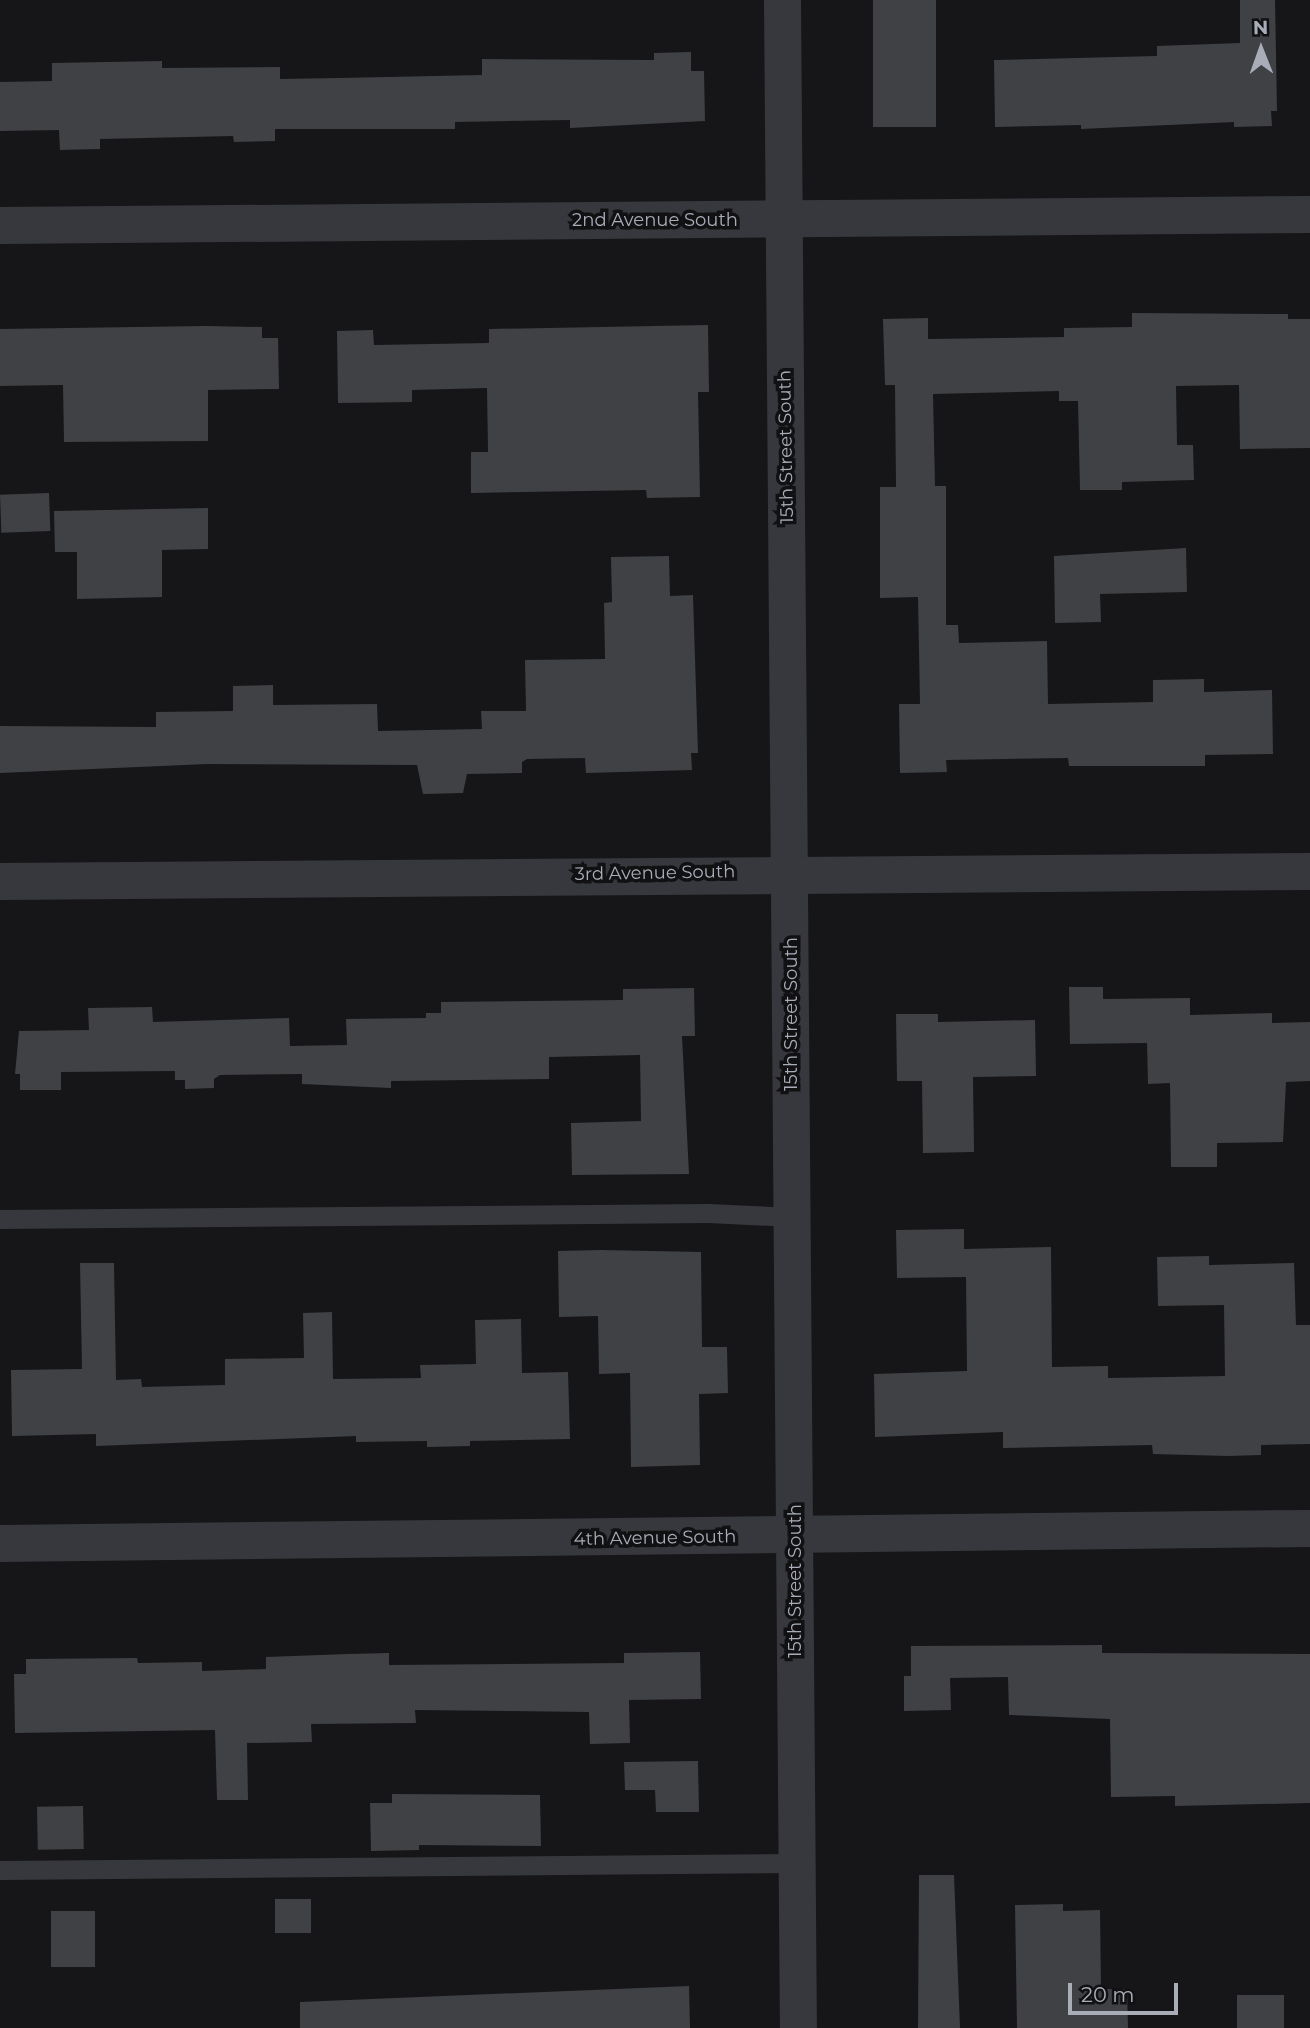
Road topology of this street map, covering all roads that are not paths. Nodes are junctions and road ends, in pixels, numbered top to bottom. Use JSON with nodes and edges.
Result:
{"nodes":[{"id":1,"x":782,"y":0,"type":"edge"},
{"id":2,"x":1310,"y":214,"type":"edge"},
{"id":3,"x":784,"y":219,"type":"junction"},
{"id":4,"x":0,"y":225,"type":"edge"},
{"id":5,"x":1310,"y":871,"type":"edge"},
{"id":6,"x":789,"y":872,"type":"junction"},
{"id":7,"x":0,"y":881,"type":"edge"},
{"id":8,"x":792,"y":1217,"type":"junction"},
{"id":9,"x":0,"y":1219,"type":"edge"},
{"id":10,"x":1310,"y":1528,"type":"edge"},
{"id":11,"x":794,"y":1536,"type":"junction"},
{"id":12,"x":0,"y":1543,"type":"edge"},
{"id":13,"x":797,"y":1863,"type":"junction"},
{"id":14,"x":0,"y":1870,"type":"edge"},
{"id":15,"x":798,"y":2028,"type":"edge"}],
"edges":[{"from":1,"to":3,"type":"street","name":"15th Street South"},
{"from":2,"to":3,"type":"street","name":"2nd Avenue South"},
{"from":3,"to":4,"type":"street","name":"2nd Avenue South"},
{"from":3,"to":6,"type":"street","name":"15th Street South"},
{"from":5,"to":6,"type":"street","name":"3rd Avenue South"},
{"from":6,"to":7,"type":"street","name":"3rd Avenue South"},
{"from":6,"to":8,"type":"street","name":"15th Street South"},
{"from":8,"to":9,"type":"lane"},
{"from":8,"to":11,"type":"street","name":"15th Street South"},
{"from":10,"to":11,"type":"street","name":"4th Avenue South"},
{"from":11,"to":12,"type":"street","name":"4th Avenue South"},
{"from":11,"to":13,"type":"street","name":"15th Street South"},
{"from":13,"to":14,"type":"lane"},
{"from":13,"to":15,"type":"street","name":"15th Street South"}]}
